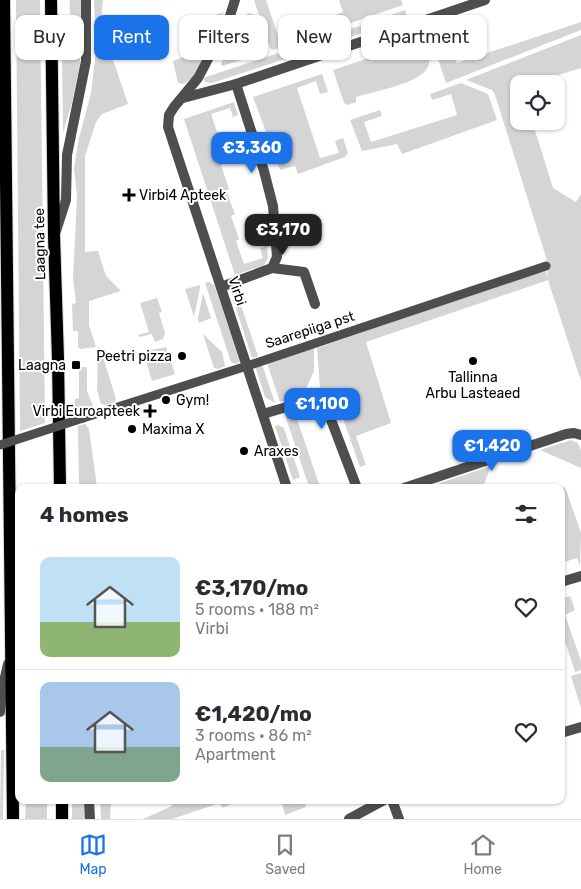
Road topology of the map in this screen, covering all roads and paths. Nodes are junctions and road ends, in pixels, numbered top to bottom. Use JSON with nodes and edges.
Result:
{"nodes":[{"id":1,"x":4,"y":0,"type":"edge"},
{"id":2,"x":51,"y":0,"type":"edge"},
{"id":3,"x":86,"y":0,"type":"edge"},
{"id":4,"x":235,"y":0,"type":"edge"},
{"id":5,"x":485,"y":0,"type":"edge"},
{"id":6,"x":236,"y":84,"type":"junction"},
{"id":7,"x":183,"y":98,"type":"junction"},
{"id":8,"x":0,"y":215,"type":"edge"},
{"id":9,"x":54,"y":236,"type":"junction"},
{"id":10,"x":7,"y":237,"type":"junction"},
{"id":11,"x":546,"y":266,"type":"dead end"},
{"id":12,"x":272,"y":268,"type":"junction"},
{"id":13,"x":221,"y":287,"type":"junction"},
{"id":14,"x":315,"y":304,"type":"dead end"},
{"id":15,"x":247,"y":366,"type":"junction"},
{"id":16,"x":263,"y":414,"type":"junction"},
{"id":17,"x":581,"y":435,"type":"edge"},
{"id":18,"x":0,"y":445,"type":"edge"},
{"id":19,"x":60,"y":484,"type":"edge"},
{"id":20,"x":286,"y":484,"type":"edge"},
{"id":21,"x":356,"y":484,"type":"edge"},
{"id":22,"x":416,"y":484,"type":"edge"},
{"id":23,"x":581,"y":576,"type":"edge"},
{"id":24,"x":565,"y":581,"type":"edge"},
{"id":25,"x":12,"y":651,"type":"junction"},
{"id":26,"x":0,"y":712,"type":"edge"},
{"id":27,"x":581,"y":727,"type":"edge"},
{"id":28,"x":565,"y":732,"type":"edge"},
{"id":29,"x":62,"y":804,"type":"edge"},
{"id":30,"x":89,"y":804,"type":"edge"},
{"id":31,"x":377,"y":804,"type":"edge"},
{"id":32,"x":393,"y":804,"type":"edge"},
{"id":33,"x":13,"y":819,"type":"edge"},
{"id":34,"x":62,"y":819,"type":"edge"},
{"id":35,"x":90,"y":819,"type":"edge"},
{"id":36,"x":349,"y":819,"type":"edge"},
{"id":37,"x":399,"y":819,"type":"edge"}],
"edges":[{"from":1,"to":10,"type":"main road"},
{"from":2,"to":9,"type":"main road","name":"Laagna tee"},
{"from":3,"to":9,"type":"street"},
{"from":4,"to":7,"type":"street","name":"Virbi"},
{"from":5,"to":6,"type":"street"},
{"from":6,"to":7,"type":"street"},
{"from":6,"to":12,"type":"street"},
{"from":7,"to":13,"type":"street","name":"Virbi"},
{"from":8,"to":10,"type":"street"},
{"from":9,"to":19,"type":"main road","name":"Laagna tee"},
{"from":10,"to":25,"type":"main road"},
{"from":11,"to":15,"type":"street","name":"Saarepiiga pst"},
{"from":12,"to":13,"type":"street"},
{"from":12,"to":14,"type":"street"},
{"from":13,"to":15,"type":"street","name":"Virbi"},
{"from":15,"to":16,"type":"street","name":"Virbi"},
{"from":15,"to":18,"type":"street","name":"Saarepiiga pst","bridge":true},
{"from":16,"to":20,"type":"street","name":"Virbi"},
{"from":16,"to":21,"type":"street"},
{"from":17,"to":22,"type":"street"},
{"from":23,"to":24,"type":"street"},
{"from":25,"to":26,"type":"street"},
{"from":25,"to":33,"type":"main road"},
{"from":27,"to":28,"type":"street"},
{"from":29,"to":34,"type":"main road"},
{"from":30,"to":35,"type":"street"},
{"from":31,"to":36,"type":"street"},
{"from":32,"to":37,"type":"street"}]}
